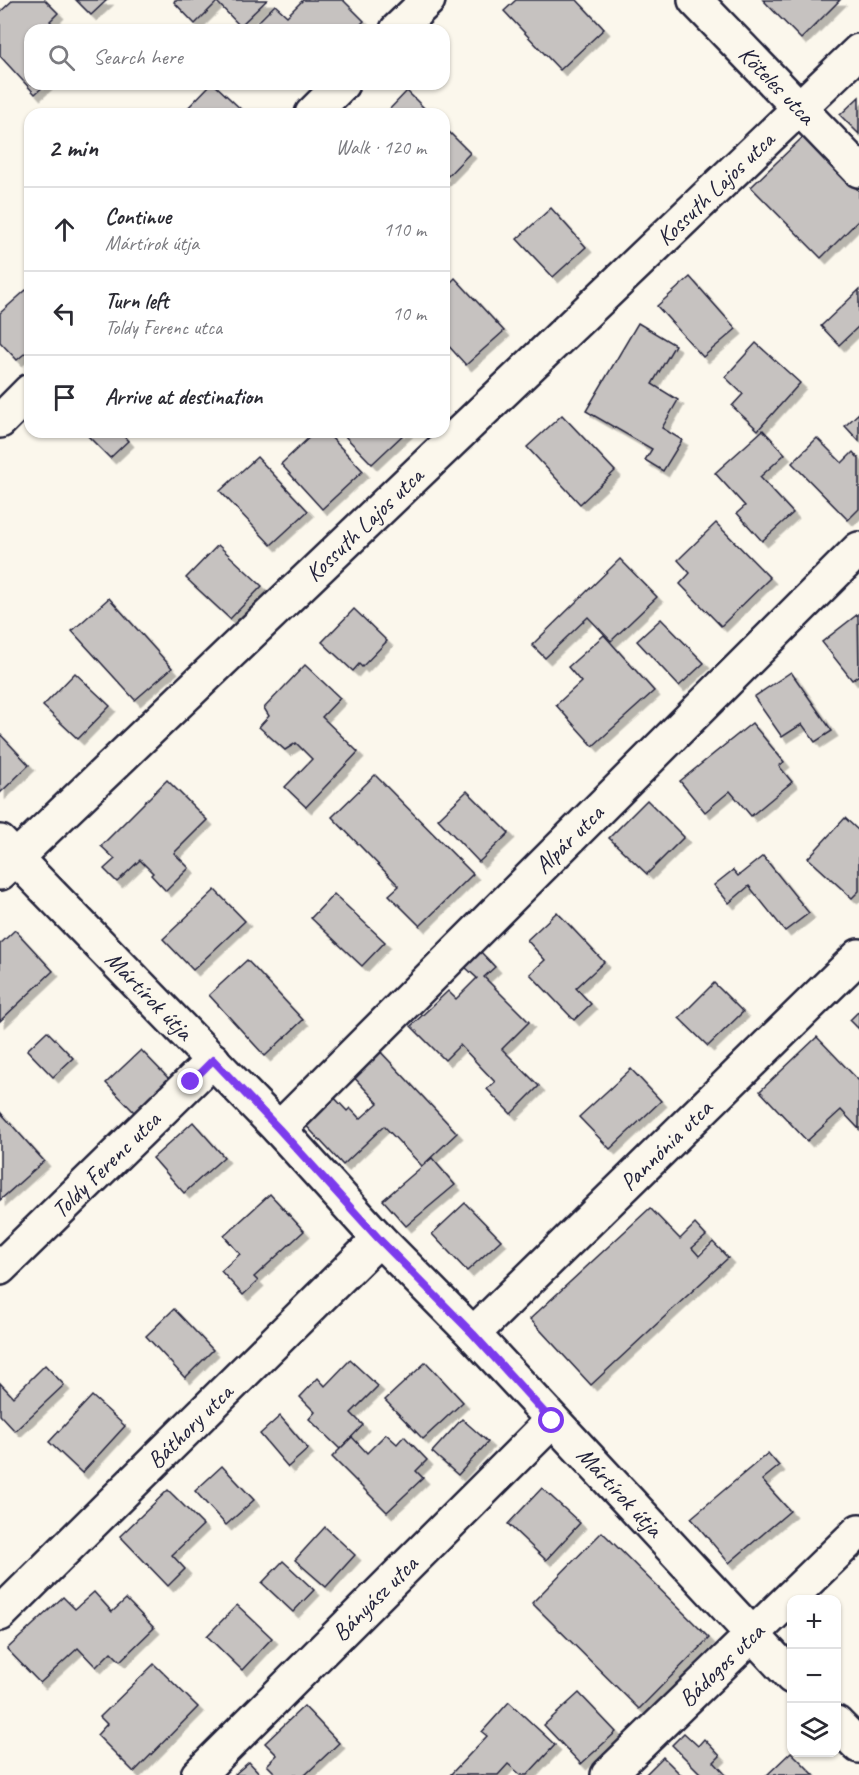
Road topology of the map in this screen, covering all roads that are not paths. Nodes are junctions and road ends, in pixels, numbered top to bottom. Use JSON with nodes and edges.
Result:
{"nodes":[{"id":1,"x":428,"y":0,"type":"edge"},
{"id":2,"x":695,"y":0,"type":"edge"},
{"id":3,"x":403,"y":24,"type":"edge"},
{"id":4,"x":859,"y":51,"type":"edge"},
{"id":5,"x":336,"y":90,"type":"edge"},
{"id":6,"x":318,"y":108,"type":"edge"},
{"id":7,"x":800,"y":108,"type":"junction"},
{"id":8,"x":859,"y":170,"type":"edge"},
{"id":9,"x":24,"y":397,"type":"edge"},
{"id":10,"x":0,"y":421,"type":"edge"},
{"id":11,"x":859,"y":549,"type":"edge"},
{"id":12,"x":5,"y":858,"type":"edge"},
{"id":13,"x":859,"y":956,"type":"edge"},
{"id":14,"x":213,"y":1060,"type":"junction"},
{"id":15,"x":279,"y":1129,"type":"junction"},
{"id":16,"x":379,"y":1239,"type":"junction"},
{"id":17,"x":0,"y":1268,"type":"edge"},
{"id":18,"x":473,"y":1334,"type":"junction"},
{"id":19,"x":552,"y":1421,"type":"junction"},
{"id":20,"x":859,"y":1531,"type":"edge"},
{"id":21,"x":0,"y":1614,"type":"edge"},
{"id":22,"x":753,"y":1636,"type":"junction"},
{"id":23,"x":787,"y":1672,"type":"edge"},
{"id":24,"x":841,"y":1727,"type":"edge"},
{"id":25,"x":859,"y":1746,"type":"edge"},
{"id":26,"x":198,"y":1775,"type":"edge"},
{"id":27,"x":608,"y":1775,"type":"edge"}],
"edges":[{"from":1,"to":3,"type":"street"},
{"from":2,"to":7,"type":"street","name":"Köteles utca"},
{"from":4,"to":7,"type":"street","name":"Kossuth Lajos utca"},
{"from":5,"to":6,"type":"street"},
{"from":7,"to":8,"type":"street","name":"Köteles utca"},
{"from":7,"to":12,"type":"street","name":"Kossuth Lajos utca"},
{"from":9,"to":10,"type":"street"},
{"from":11,"to":15,"type":"street","name":"Alpár utca"},
{"from":12,"to":14,"type":"street","name":"Mártírok útja"},
{"from":13,"to":18,"type":"street","name":"Pannónia utca"},
{"from":14,"to":15,"type":"street","name":"Mártírok útja"},
{"from":14,"to":17,"type":"street","name":"Toldy Ferenc utca"},
{"from":15,"to":16,"type":"street","name":"Mártírok útja"},
{"from":16,"to":18,"type":"street","name":"Mártírok útja"},
{"from":16,"to":21,"type":"street","name":"Báthory utca"},
{"from":18,"to":19,"type":"street","name":"Mártírok útja"},
{"from":19,"to":22,"type":"street","name":"Mártírok útja"},
{"from":19,"to":26,"type":"street","name":"Bányász utca"},
{"from":20,"to":22,"type":"street","name":"Bádogos utca"},
{"from":22,"to":23,"type":"street","name":"Mártírok útja"},
{"from":22,"to":27,"type":"street","name":"Bádogos utca"},
{"from":24,"to":25,"type":"street"}]}
